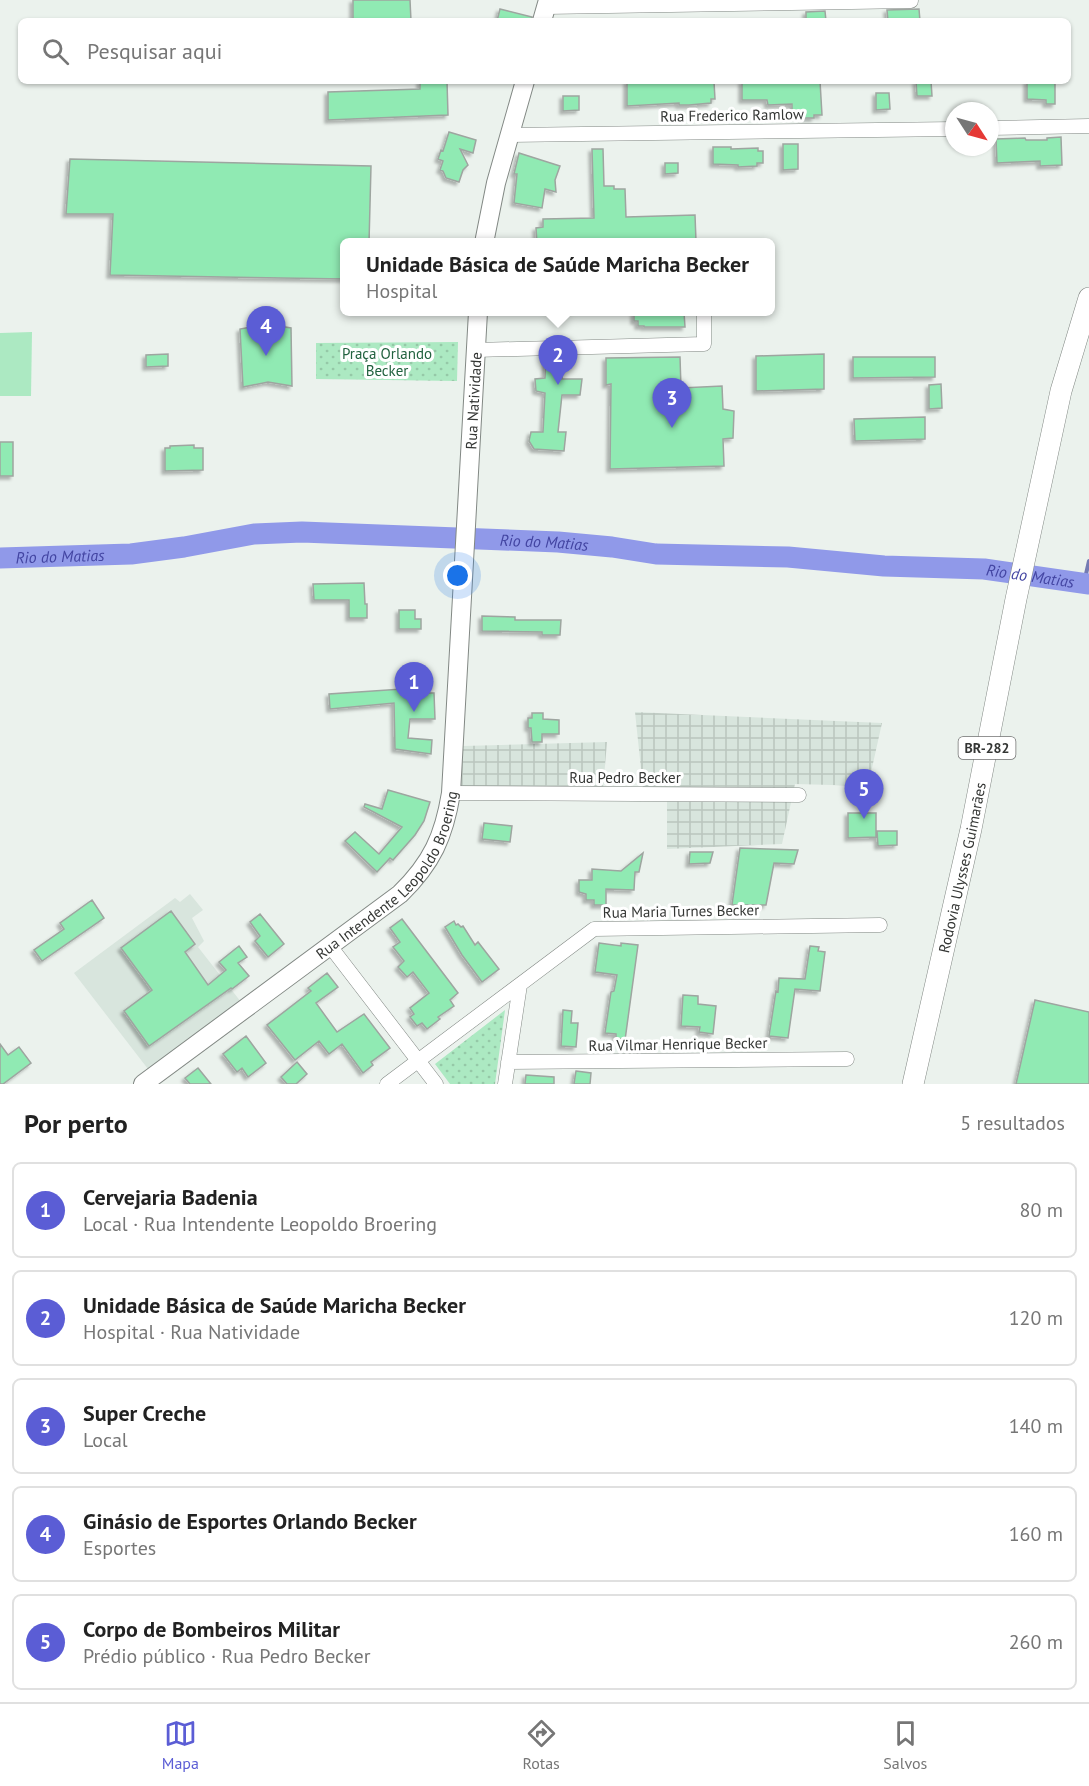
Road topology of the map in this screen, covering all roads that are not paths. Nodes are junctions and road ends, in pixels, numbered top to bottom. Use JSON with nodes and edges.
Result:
{"nodes":[{"id":1,"x":911,"y":1,"type":"edge"},
{"id":2,"x":546,"y":9,"type":"edge"},
{"id":3,"x":524,"y":84,"type":"edge"},
{"id":4,"x":1089,"y":126,"type":"edge"},
{"id":5,"x":999,"y":128,"type":"edge"},
{"id":6,"x":945,"y":129,"type":"edge"},
{"id":7,"x":510,"y":135,"type":"junction"},
{"id":8,"x":485,"y":238,"type":"edge"},
{"id":9,"x":1089,"y":298,"type":"edge"},
{"id":10,"x":478,"y":316,"type":"edge"},
{"id":11,"x":704,"y":316,"type":"edge"},
{"id":12,"x":476,"y":350,"type":"junction"},
{"id":13,"x":464,"y":575,"type":"joint"},
{"id":14,"x":451,"y":793,"type":"junction"},
{"id":15,"x":799,"y":795,"type":"dead end"},
{"id":16,"x":880,"y":925,"type":"dead end"},
{"id":17,"x":330,"y":946,"type":"junction"},
{"id":18,"x":520,"y":985,"type":"junction"},
{"id":19,"x":848,"y":1059,"type":"dead end"},
{"id":20,"x":418,"y":1061,"type":"junction"},
{"id":21,"x":508,"y":1062,"type":"junction"},
{"id":22,"x":143,"y":1084,"type":"edge"},
{"id":23,"x":387,"y":1084,"type":"edge"},
{"id":24,"x":436,"y":1084,"type":"edge"},
{"id":25,"x":505,"y":1084,"type":"edge"},
{"id":26,"x":913,"y":1084,"type":"edge"}],
"edges":[{"from":1,"to":2,"type":"street"},
{"from":3,"to":7,"type":"main road"},
{"from":4,"to":5,"type":"street"},
{"from":6,"to":7,"type":"street","name":"Rua Frederico Ramlow"},
{"from":7,"to":8,"type":"main road"},
{"from":9,"to":26,"type":"highway","name":"Rodovia Ulysses Guimarães","number":"BR-282"},
{"from":10,"to":12,"type":"main road","name":"Rua Natividade"},
{"from":11,"to":12,"type":"street"},
{"from":12,"to":13,"type":"main road","name":"Rua Natividade"},
{"from":13,"to":14,"type":"main road","name":"Rua Intendente Leopoldo Broering"},
{"from":14,"to":15,"type":"street","name":"Rua Pedro Becker"},
{"from":14,"to":17,"type":"main road","name":"Rua Intendente Leopoldo Broering"},
{"from":16,"to":18,"type":"street","name":"Rua Maria Turnes Becker"},
{"from":17,"to":20,"type":"street"},
{"from":17,"to":22,"type":"main road","name":"Rua Intendente Leopoldo Broering"},
{"from":18,"to":20,"type":"street","name":"Rua Maria Turnes Becker"},
{"from":18,"to":21,"type":"street"},
{"from":19,"to":21,"type":"street","name":"Rua Vilmar Henrique Becker"},
{"from":20,"to":23,"type":"street","name":"Rua Maria Turnes Becker"},
{"from":20,"to":24,"type":"street"},
{"from":21,"to":25,"type":"street"}]}
